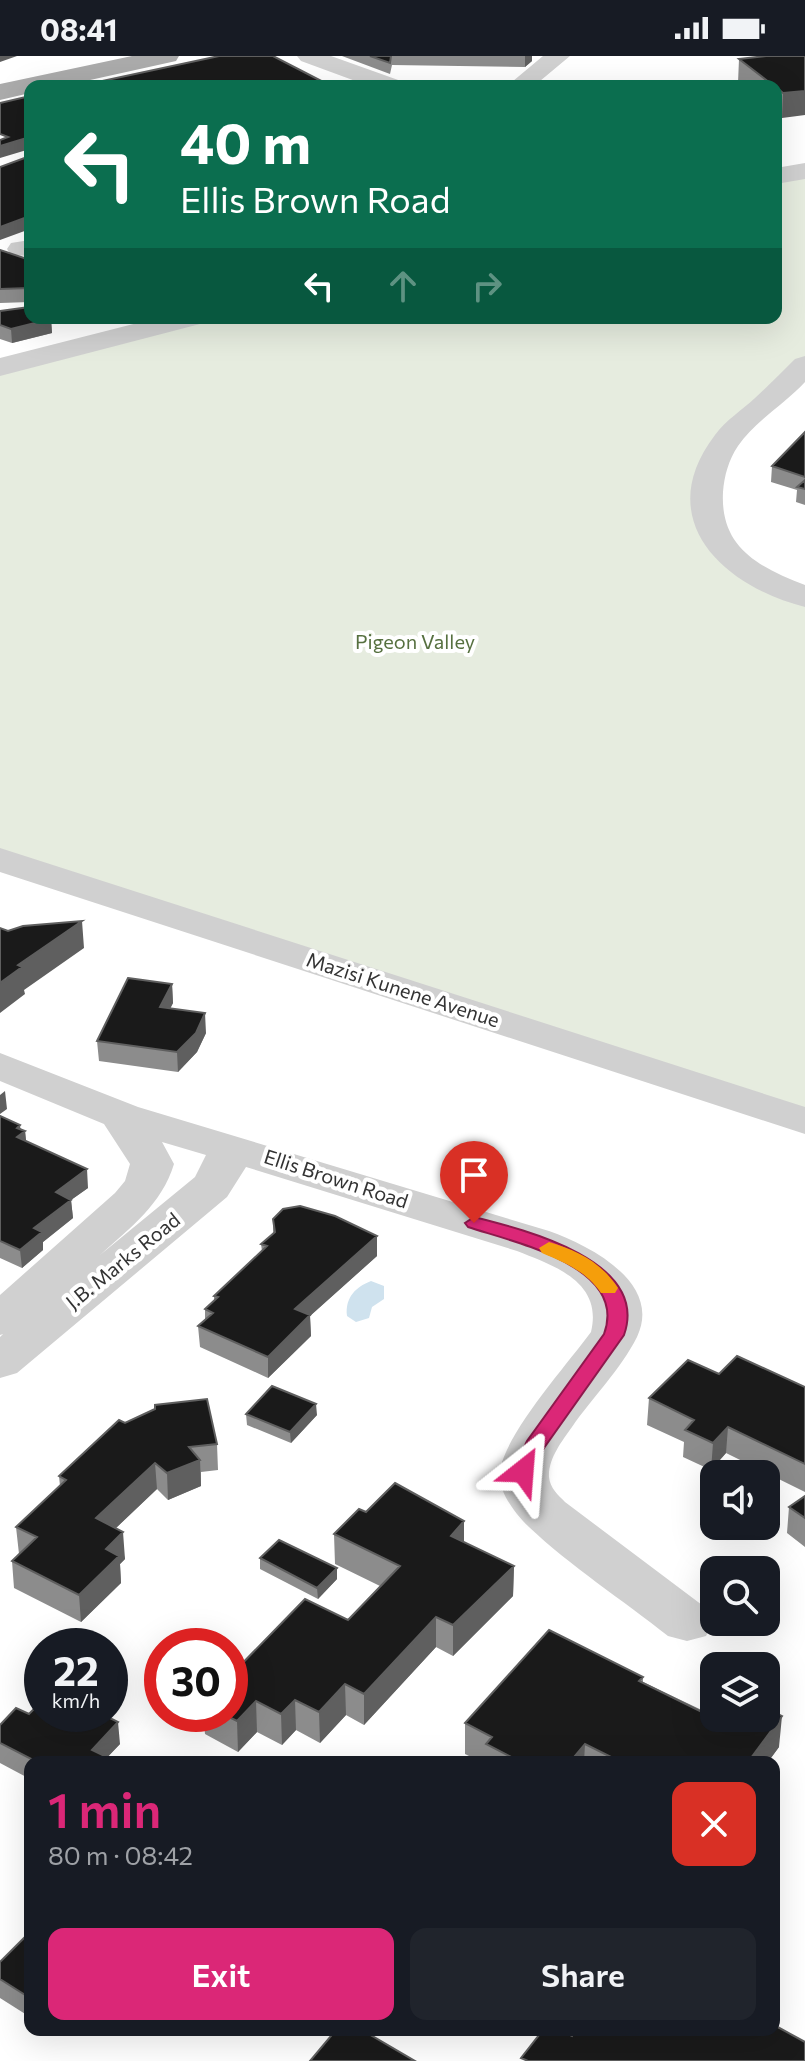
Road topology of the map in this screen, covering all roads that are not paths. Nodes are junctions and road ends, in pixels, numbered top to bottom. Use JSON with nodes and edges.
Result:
{"nodes":[{"id":1,"x":75,"y":56,"type":"edge"},
{"id":2,"x":167,"y":56,"type":"edge"},
{"id":3,"x":551,"y":57,"type":"edge"},
{"id":4,"x":299,"y":58,"type":"edge"},
{"id":5,"x":0,"y":72,"type":"edge"},
{"id":6,"x":56,"y":80,"type":"edge"},
{"id":7,"x":345,"y":80,"type":"edge"},
{"id":8,"x":372,"y":80,"type":"edge"},
{"id":9,"x":526,"y":80,"type":"edge"},
{"id":10,"x":24,"y":87,"type":"edge"},
{"id":11,"x":0,"y":92,"type":"edge"},
{"id":12,"x":805,"y":171,"type":"edge"},
{"id":13,"x":782,"y":175,"type":"edge"},
{"id":14,"x":167,"y":324,"type":"edge"},
{"id":15,"x":805,"y":365,"type":"edge"},
{"id":16,"x":0,"y":367,"type":"edge"},
{"id":17,"x":805,"y":597,"type":"edge"},
{"id":18,"x":0,"y":859,"type":"edge"},
{"id":19,"x":0,"y":1066,"type":"edge"},
{"id":20,"x":119,"y":1114,"type":"junction"},
{"id":21,"x":805,"y":1121,"type":"edge"},
{"id":22,"x":230,"y":1147,"type":"junction"},
{"id":23,"x":0,"y":1320,"type":"edge"},
{"id":24,"x":0,"y":1362,"type":"edge"},
{"id":25,"x":687,"y":1622,"type":"dead end"}],
"edges":[{"from":1,"to":5,"type":"main road"},
{"from":2,"to":6,"type":"main road"},
{"from":3,"to":9,"type":"street"},
{"from":4,"to":7,"type":"street"},
{"from":4,"to":8,"type":"street"},
{"from":10,"to":11,"type":"main road"},
{"from":12,"to":13,"type":"street"},
{"from":14,"to":16,"type":"street"},
{"from":15,"to":17,"type":"street"},
{"from":18,"to":21,"type":"street","name":"Mazisi Kunene Avenue"},
{"from":19,"to":20,"type":"street","name":"Ellis Brown Road"},
{"from":20,"to":22,"type":"street","name":"Ellis Brown Road"},
{"from":20,"to":23,"type":"street","name":"J.B. Marks Road"},
{"from":22,"to":24,"type":"street","name":"J.B. Marks Road"},
{"from":22,"to":25,"type":"street","name":"Ellis Brown Road"}]}
